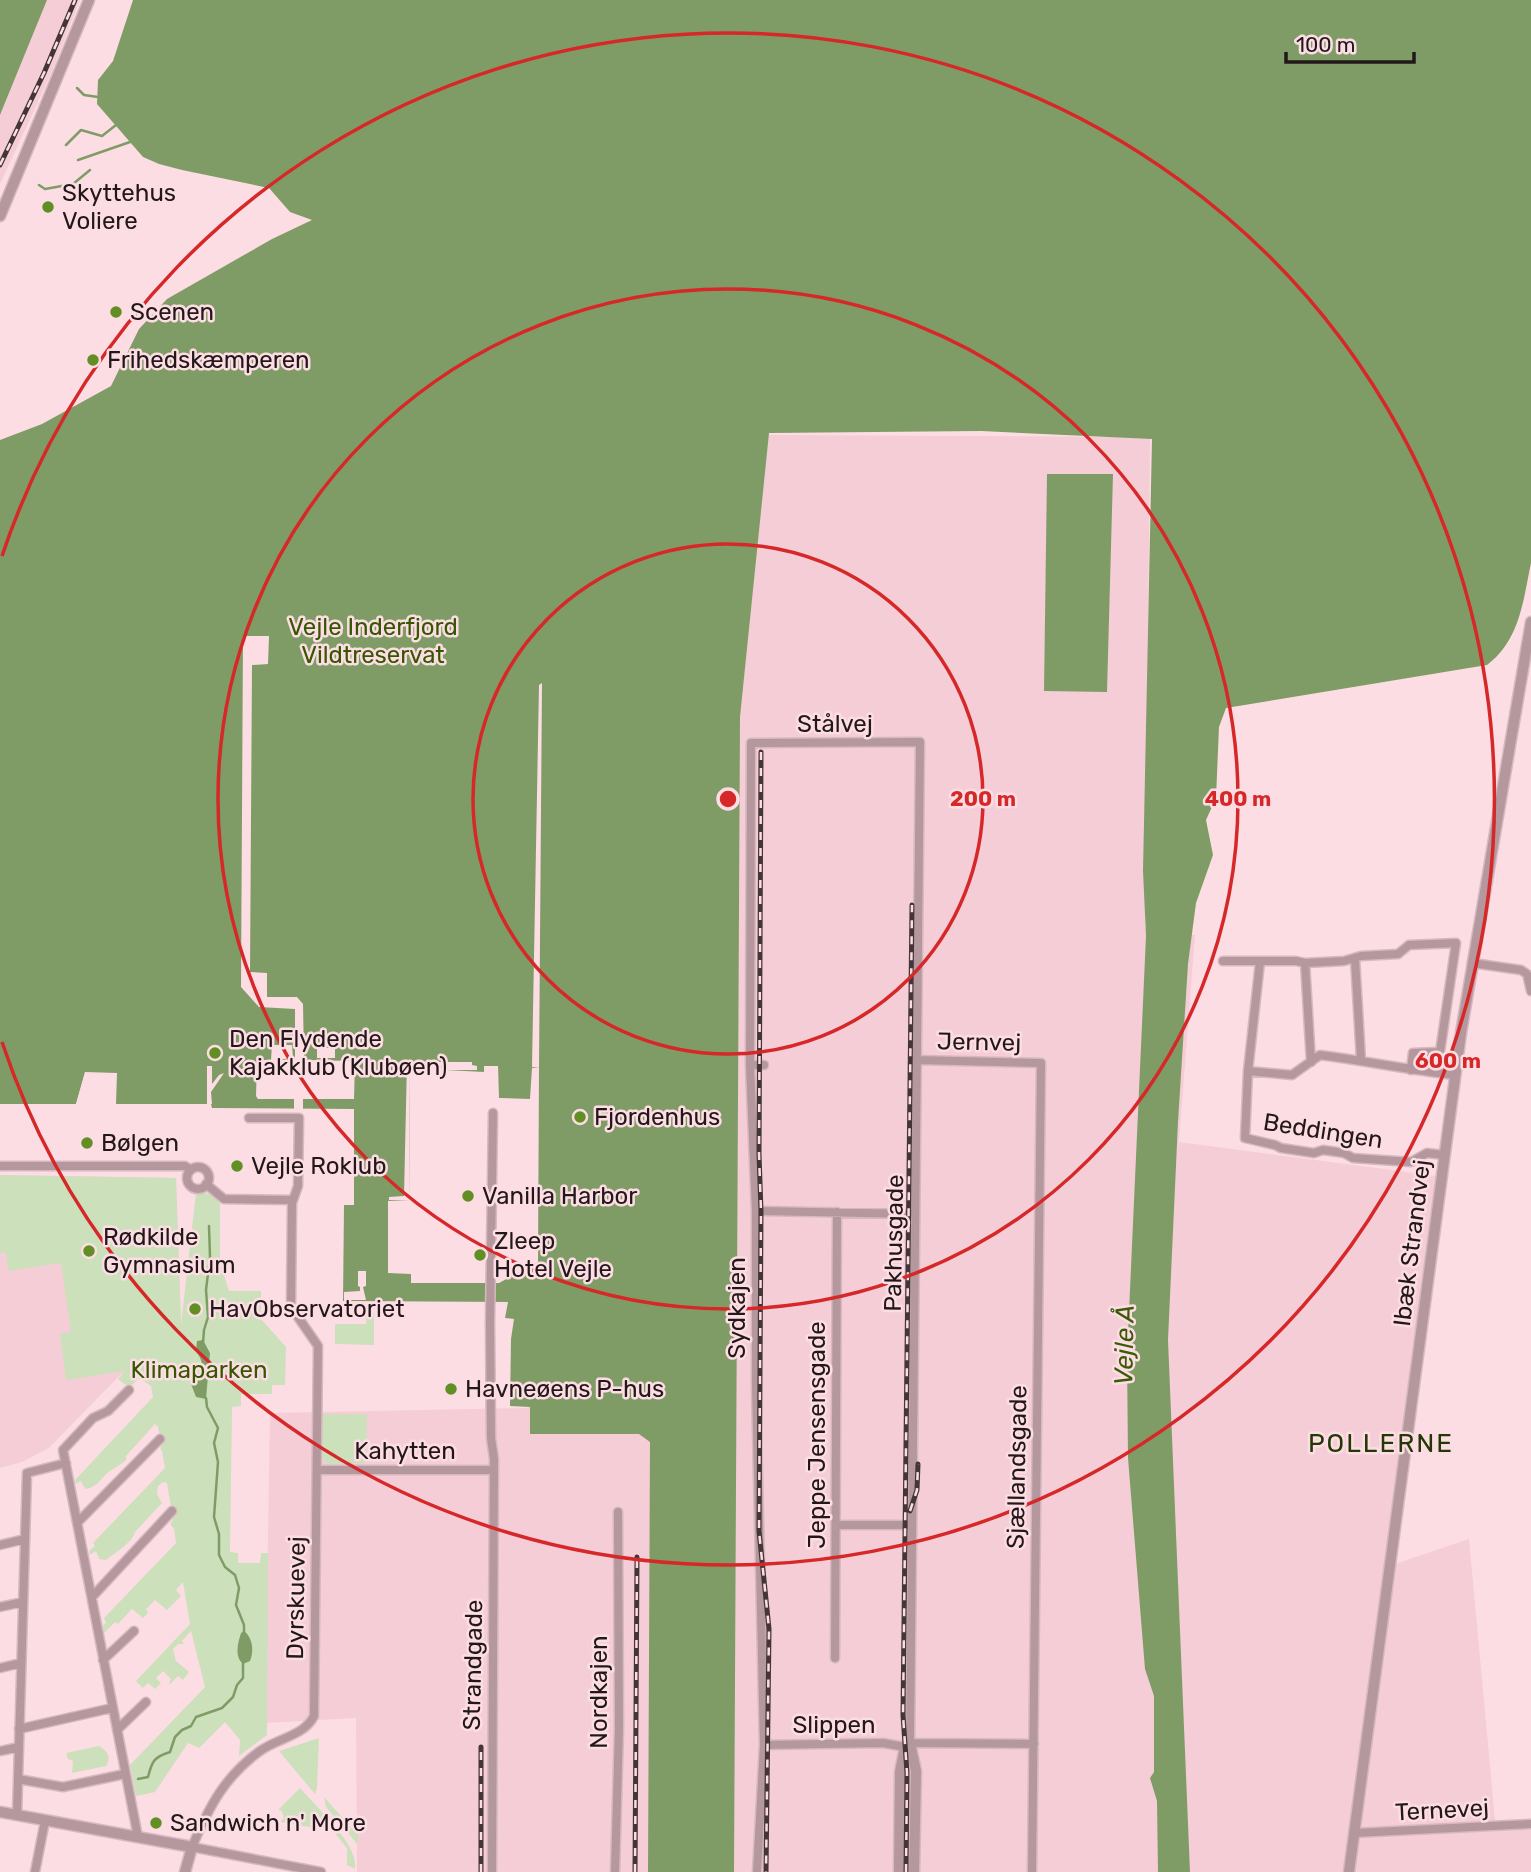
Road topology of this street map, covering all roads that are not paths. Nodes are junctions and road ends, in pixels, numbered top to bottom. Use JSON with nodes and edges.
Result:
{"nodes":[{"id":1,"x":89,"y":0,"type":"edge"},
{"id":2,"x":0,"y":216,"type":"edge"},
{"id":3,"x":1531,"y":622,"type":"edge"},
{"id":4,"x":920,"y":742,"type":"joint"},
{"id":5,"x":751,"y":743,"type":"joint"},
{"id":6,"x":1355,"y":959,"type":"junction"},
{"id":7,"x":1223,"y":961,"type":"dead end"},
{"id":8,"x":1259,"y":962,"type":"junction"},
{"id":9,"x":1305,"y":963,"type":"junction"},
{"id":10,"x":1472,"y":963,"type":"junction"},
{"id":11,"x":1531,"y":991,"type":"edge"},
{"id":12,"x":916,"y":1060,"type":"junction"},
{"id":13,"x":1361,"y":1060,"type":"junction"},
{"id":14,"x":1311,"y":1062,"type":"junction"},
{"id":15,"x":1041,"y":1063,"type":"joint"},
{"id":16,"x":750,"y":1066,"type":"junction"},
{"id":17,"x":764,"y":1066,"type":"dead end"},
{"id":18,"x":1411,"y":1070,"type":"junction"},
{"id":19,"x":1248,"y":1071,"type":"junction"},
{"id":20,"x":1455,"y":1075,"type":"junction"},
{"id":21,"x":493,"y":1112,"type":"dead end"},
{"id":22,"x":249,"y":1118,"type":"dead end"},
{"id":23,"x":1444,"y":1155,"type":"junction"},
{"id":24,"x":0,"y":1166,"type":"edge"},
{"id":25,"x":191,"y":1170,"type":"junction"},
{"id":26,"x":206,"y":1184,"type":"junction"},
{"id":27,"x":293,"y":1199,"type":"junction"},
{"id":28,"x":756,"y":1211,"type":"junction"},
{"id":29,"x":837,"y":1212,"type":"junction"},
{"id":30,"x":915,"y":1214,"type":"junction"},
{"id":31,"x":129,"y":1390,"type":"dead end"},
{"id":32,"x":160,"y":1439,"type":"dead end"},
{"id":33,"x":66,"y":1463,"type":"junction"},
{"id":34,"x":317,"y":1470,"type":"junction"},
{"id":35,"x":494,"y":1470,"type":"junction"},
{"id":36,"x":172,"y":1511,"type":"dead end"},
{"id":37,"x":618,"y":1511,"type":"dead end"},
{"id":38,"x":78,"y":1522,"type":"junction"},
{"id":39,"x":836,"y":1525,"type":"junction"},
{"id":40,"x":912,"y":1525,"type":"junction"},
{"id":41,"x":25,"y":1539,"type":"junction"},
{"id":42,"x":0,"y":1545,"type":"edge"},
{"id":43,"x":92,"y":1597,"type":"junction"},
{"id":44,"x":23,"y":1602,"type":"junction"},
{"id":45,"x":0,"y":1607,"type":"edge"},
{"id":46,"x":134,"y":1631,"type":"dead end"},
{"id":47,"x":835,"y":1658,"type":"dead end"},
{"id":48,"x":103,"y":1660,"type":"junction"},
{"id":49,"x":21,"y":1663,"type":"junction"},
{"id":50,"x":0,"y":1668,"type":"edge"},
{"id":51,"x":146,"y":1702,"type":"dead end"},
{"id":52,"x":112,"y":1708,"type":"junction"},
{"id":53,"x":19,"y":1729,"type":"junction"},
{"id":54,"x":117,"y":1730,"type":"junction"},
{"id":55,"x":1034,"y":1744,"type":"junction"},
{"id":56,"x":764,"y":1745,"type":"junction"},
{"id":57,"x":908,"y":1745,"type":"junction"},
{"id":58,"x":19,"y":1747,"type":"junction"},
{"id":59,"x":0,"y":1751,"type":"edge"},
{"id":60,"x":125,"y":1774,"type":"junction"},
{"id":61,"x":18,"y":1779,"type":"junction"},
{"id":62,"x":0,"y":1812,"type":"edge"},
{"id":63,"x":17,"y":1815,"type":"junction"},
{"id":64,"x":45,"y":1821,"type":"junction"},
{"id":65,"x":1531,"y":1824,"type":"edge"},
{"id":66,"x":1355,"y":1833,"type":"junction"},
{"id":67,"x":138,"y":1837,"type":"junction"},
{"id":68,"x":192,"y":1847,"type":"junction"},
{"id":69,"x":272,"y":1868,"type":"edge"},
{"id":70,"x":35,"y":1872,"type":"edge"},
{"id":71,"x":185,"y":1872,"type":"edge"},
{"id":72,"x":321,"y":1872,"type":"edge"},
{"id":73,"x":492,"y":1872,"type":"edge"},
{"id":74,"x":615,"y":1872,"type":"edge"},
{"id":75,"x":757,"y":1872,"type":"edge"},
{"id":76,"x":899,"y":1872,"type":"edge"},
{"id":77,"x":914,"y":1872,"type":"edge"},
{"id":78,"x":1032,"y":1872,"type":"edge"},
{"id":79,"x":1349,"y":1872,"type":"edge"}],
"edges":[{"from":1,"to":2,"type":"street"},
{"from":3,"to":10,"type":"street","name":"Ibæk Strandvej"},
{"from":4,"to":5,"type":"street","name":"Stålvej"},
{"from":4,"to":12,"type":"street","name":"Pakhusgade"},
{"from":5,"to":16,"type":"street","name":"Sydkajen"},
{"from":6,"to":9,"type":"street"},
{"from":6,"to":13,"type":"street"},
{"from":6,"to":18,"type":"street"},
{"from":7,"to":8,"type":"street"},
{"from":8,"to":9,"type":"street"},
{"from":8,"to":19,"type":"street","name":"Beddingen"},
{"from":9,"to":14,"type":"street"},
{"from":10,"to":11,"type":"street"},
{"from":10,"to":20,"type":"street","name":"Ibæk Strandvej"},
{"from":12,"to":15,"type":"street","name":"Jernvej"},
{"from":12,"to":30,"type":"street","name":"Pakhusgade"},
{"from":13,"to":14,"type":"street"},
{"from":13,"to":18,"type":"street"},
{"from":14,"to":19,"type":"street"},
{"from":15,"to":55,"type":"street","name":"Sjællandsgade"},
{"from":16,"to":17,"type":"street"},
{"from":16,"to":28,"type":"street","name":"Sydkajen"},
{"from":18,"to":20,"type":"street"},
{"from":19,"to":23,"type":"street","name":"Beddingen"},
{"from":20,"to":23,"type":"street","name":"Ibæk Strandvej"},
{"from":21,"to":35,"type":"street","name":"Strandgade"},
{"from":22,"to":27,"type":"street","name":"Dyrskuevej"},
{"from":23,"to":66,"type":"street","name":"Ibæk Strandvej"},
{"from":24,"to":25,"type":"street"},
{"from":25,"to":26,"type":"street"},
{"from":25,"to":26,"type":"street"},
{"from":26,"to":27,"type":"street"},
{"from":27,"to":34,"type":"street","name":"Dyrskuevej"},
{"from":28,"to":29,"type":"street"},
{"from":28,"to":56,"type":"street","name":"Sydkajen"},
{"from":29,"to":30,"type":"street"},
{"from":29,"to":39,"type":"street","name":"Jeppe Jensensgade"},
{"from":30,"to":40,"type":"street","name":"Pakhusgade"},
{"from":31,"to":33,"type":"street"},
{"from":32,"to":38,"type":"street"},
{"from":33,"to":38,"type":"street"},
{"from":33,"to":41,"type":"street"},
{"from":34,"to":35,"type":"street","name":"Kahytten"},
{"from":34,"to":68,"type":"street","name":"Dyrskuevej"},
{"from":35,"to":73,"type":"street","name":"Strandgade"},
{"from":36,"to":43,"type":"street"},
{"from":37,"to":74,"type":"street","name":"Nordkajen"},
{"from":38,"to":43,"type":"street"},
{"from":39,"to":40,"type":"street"},
{"from":39,"to":47,"type":"street","name":"Jeppe Jensensgade"},
{"from":40,"to":57,"type":"street","name":"Pakhusgade"},
{"from":41,"to":42,"type":"street"},
{"from":41,"to":44,"type":"street"},
{"from":43,"to":48,"type":"street"},
{"from":44,"to":45,"type":"street"},
{"from":44,"to":49,"type":"street"},
{"from":46,"to":48,"type":"street"},
{"from":48,"to":52,"type":"street"},
{"from":49,"to":50,"type":"street"},
{"from":49,"to":53,"type":"street"},
{"from":51,"to":54,"type":"street"},
{"from":52,"to":53,"type":"street"},
{"from":52,"to":54,"type":"street"},
{"from":53,"to":58,"type":"street"},
{"from":54,"to":60,"type":"street"},
{"from":55,"to":57,"type":"street","name":"Slippen"},
{"from":55,"to":78,"type":"street","name":"Sjællandsgade"},
{"from":56,"to":57,"type":"street","name":"Slippen"},
{"from":56,"to":75,"type":"street","name":"Sydkajen"},
{"from":57,"to":76,"type":"street","name":"Pakhusgade"},
{"from":57,"to":77,"type":"street","name":"Pakhusgade"},
{"from":58,"to":59,"type":"street"},
{"from":58,"to":61,"type":"street"},
{"from":60,"to":61,"type":"street"},
{"from":60,"to":67,"type":"street"},
{"from":61,"to":63,"type":"street"},
{"from":62,"to":63,"type":"street"},
{"from":63,"to":64,"type":"street"},
{"from":64,"to":67,"type":"street"},
{"from":64,"to":70,"type":"street"},
{"from":65,"to":66,"type":"street","name":"Ternevej"},
{"from":66,"to":79,"type":"street","name":"Ibæk Strandvej"},
{"from":67,"to":68,"type":"street"},
{"from":68,"to":69,"type":"street"},
{"from":68,"to":71,"type":"street"},
{"from":69,"to":72,"type":"street"}]}
